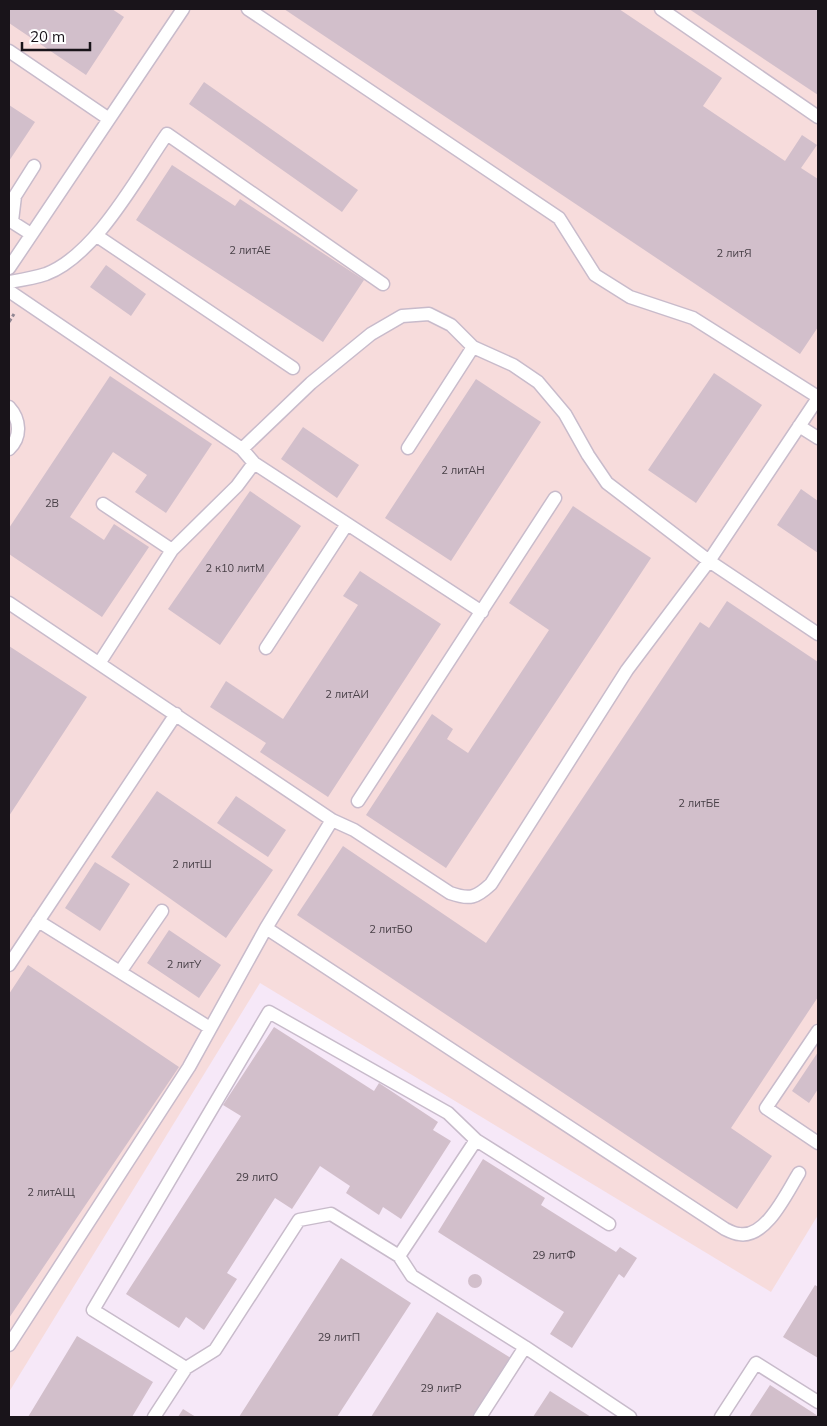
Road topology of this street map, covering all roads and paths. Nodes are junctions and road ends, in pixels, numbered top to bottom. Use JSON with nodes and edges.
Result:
{"nodes":[{"id":1,"x":183,"y":9,"type":"edge"},
{"id":2,"x":248,"y":9,"type":"edge"},
{"id":3,"x":661,"y":9,"type":"edge"},
{"id":4,"x":9,"y":51,"type":"edge"},
{"id":5,"x":818,"y":117,"type":"edge"},
{"id":6,"x":109,"y":119,"type":"junction"},
{"id":7,"x":34,"y":166,"type":"dead end"},
{"id":8,"x":10,"y":220,"type":"edge"},
{"id":9,"x":31,"y":234,"type":"junction"},
{"id":10,"x":96,"y":236,"type":"junction"},
{"id":11,"x":9,"y":268,"type":"edge"},
{"id":12,"x":9,"y":282,"type":"edge"},
{"id":13,"x":383,"y":284,"type":"dead end"},
{"id":14,"x":9,"y":291,"type":"edge"},
{"id":15,"x":473,"y":347,"type":"junction"},
{"id":16,"x":293,"y":368,"type":"dead end"},
{"id":17,"x":818,"y":397,"type":"edge"},
{"id":18,"x":9,"y":407,"type":"edge"},
{"id":19,"x":799,"y":426,"type":"junction"},
{"id":20,"x":818,"y":438,"type":"edge"},
{"id":21,"x":408,"y":448,"type":"dead end"},
{"id":22,"x":9,"y":450,"type":"edge"},
{"id":23,"x":242,"y":450,"type":"junction"},
{"id":24,"x":254,"y":463,"type":"junction"},
{"id":25,"x":555,"y":498,"type":"dead end"},
{"id":26,"x":104,"y":504,"type":"dead end"},
{"id":27,"x":347,"y":524,"type":"junction"},
{"id":28,"x":172,"y":550,"type":"junction"},
{"id":29,"x":709,"y":561,"type":"junction"},
{"id":30,"x":9,"y":603,"type":"edge"},
{"id":31,"x":482,"y":612,"type":"junction"},
{"id":32,"x":818,"y":634,"type":"edge"},
{"id":33,"x":266,"y":648,"type":"dead end"},
{"id":34,"x":100,"y":662,"type":"junction"},
{"id":35,"x":176,"y":714,"type":"junction"},
{"id":36,"x":358,"y":801,"type":"dead end"},
{"id":37,"x":332,"y":820,"type":"junction"},
{"id":38,"x":162,"y":911,"type":"dead end"},
{"id":39,"x":38,"y":921,"type":"junction"},
{"id":40,"x":266,"y":928,"type":"junction"},
{"id":41,"x":9,"y":965,"type":"edge"},
{"id":42,"x":120,"y":972,"type":"junction"},
{"id":43,"x":210,"y":1028,"type":"junction"},
{"id":44,"x":818,"y":1031,"type":"edge"},
{"id":45,"x":476,"y":1140,"type":"junction"},
{"id":46,"x":818,"y":1143,"type":"edge"},
{"id":47,"x":799,"y":1173,"type":"dead end"},
{"id":48,"x":609,"y":1224,"type":"dead end"},
{"id":49,"x":400,"y":1256,"type":"junction"},
{"id":50,"x":9,"y":1345,"type":"edge"},
{"id":51,"x":525,"y":1347,"type":"junction"},
{"id":52,"x":186,"y":1368,"type":"junction"},
{"id":53,"x":818,"y":1402,"type":"edge"},
{"id":54,"x":154,"y":1417,"type":"edge"},
{"id":55,"x":480,"y":1417,"type":"edge"},
{"id":56,"x":630,"y":1417,"type":"edge"},
{"id":57,"x":722,"y":1417,"type":"edge"}],
"edges":[{"from":1,"to":6,"type":"lane"},
{"from":2,"to":17,"type":"lane"},
{"from":3,"to":5,"type":"lane"},
{"from":4,"to":6,"type":"lane"},
{"from":6,"to":9,"type":"lane"},
{"from":7,"to":8,"type":"lane"},
{"from":8,"to":9,"type":"lane"},
{"from":9,"to":11,"type":"lane"},
{"from":10,"to":12,"type":"lane"},
{"from":10,"to":13,"type":"lane"},
{"from":10,"to":16,"type":"lane"},
{"from":14,"to":23,"type":"lane"},
{"from":15,"to":21,"type":"lane"},
{"from":15,"to":23,"type":"lane"},
{"from":15,"to":29,"type":"lane"},
{"from":17,"to":19,"type":"lane"},
{"from":18,"to":22,"type":"lane"},
{"from":19,"to":20,"type":"lane"},
{"from":19,"to":29,"type":"lane"},
{"from":23,"to":24,"type":"lane"},
{"from":24,"to":27,"type":"lane"},
{"from":24,"to":28,"type":"lane"},
{"from":25,"to":31,"type":"lane"},
{"from":26,"to":28,"type":"lane"},
{"from":27,"to":31,"type":"lane"},
{"from":27,"to":33,"type":"lane"},
{"from":28,"to":34,"type":"lane"},
{"from":29,"to":32,"type":"lane"},
{"from":29,"to":37,"type":"lane"},
{"from":30,"to":34,"type":"lane"},
{"from":31,"to":36,"type":"lane"},
{"from":34,"to":35,"type":"lane"},
{"from":35,"to":37,"type":"lane"},
{"from":35,"to":39,"type":"lane"},
{"from":37,"to":40,"type":"lane"},
{"from":38,"to":42,"type":"lane"},
{"from":39,"to":41,"type":"lane"},
{"from":39,"to":42,"type":"lane"},
{"from":40,"to":43,"type":"lane"},
{"from":40,"to":47,"type":"lane"},
{"from":42,"to":43,"type":"lane"},
{"from":43,"to":50,"type":"lane"},
{"from":44,"to":46,"type":"lane"},
{"from":45,"to":48,"type":"lane"},
{"from":45,"to":49,"type":"lane"},
{"from":45,"to":52,"type":"lane"},
{"from":49,"to":51,"type":"lane"},
{"from":49,"to":52,"type":"lane"},
{"from":51,"to":55,"type":"lane"},
{"from":51,"to":56,"type":"lane"},
{"from":52,"to":54,"type":"lane"},
{"from":53,"to":57,"type":"lane"}]}
